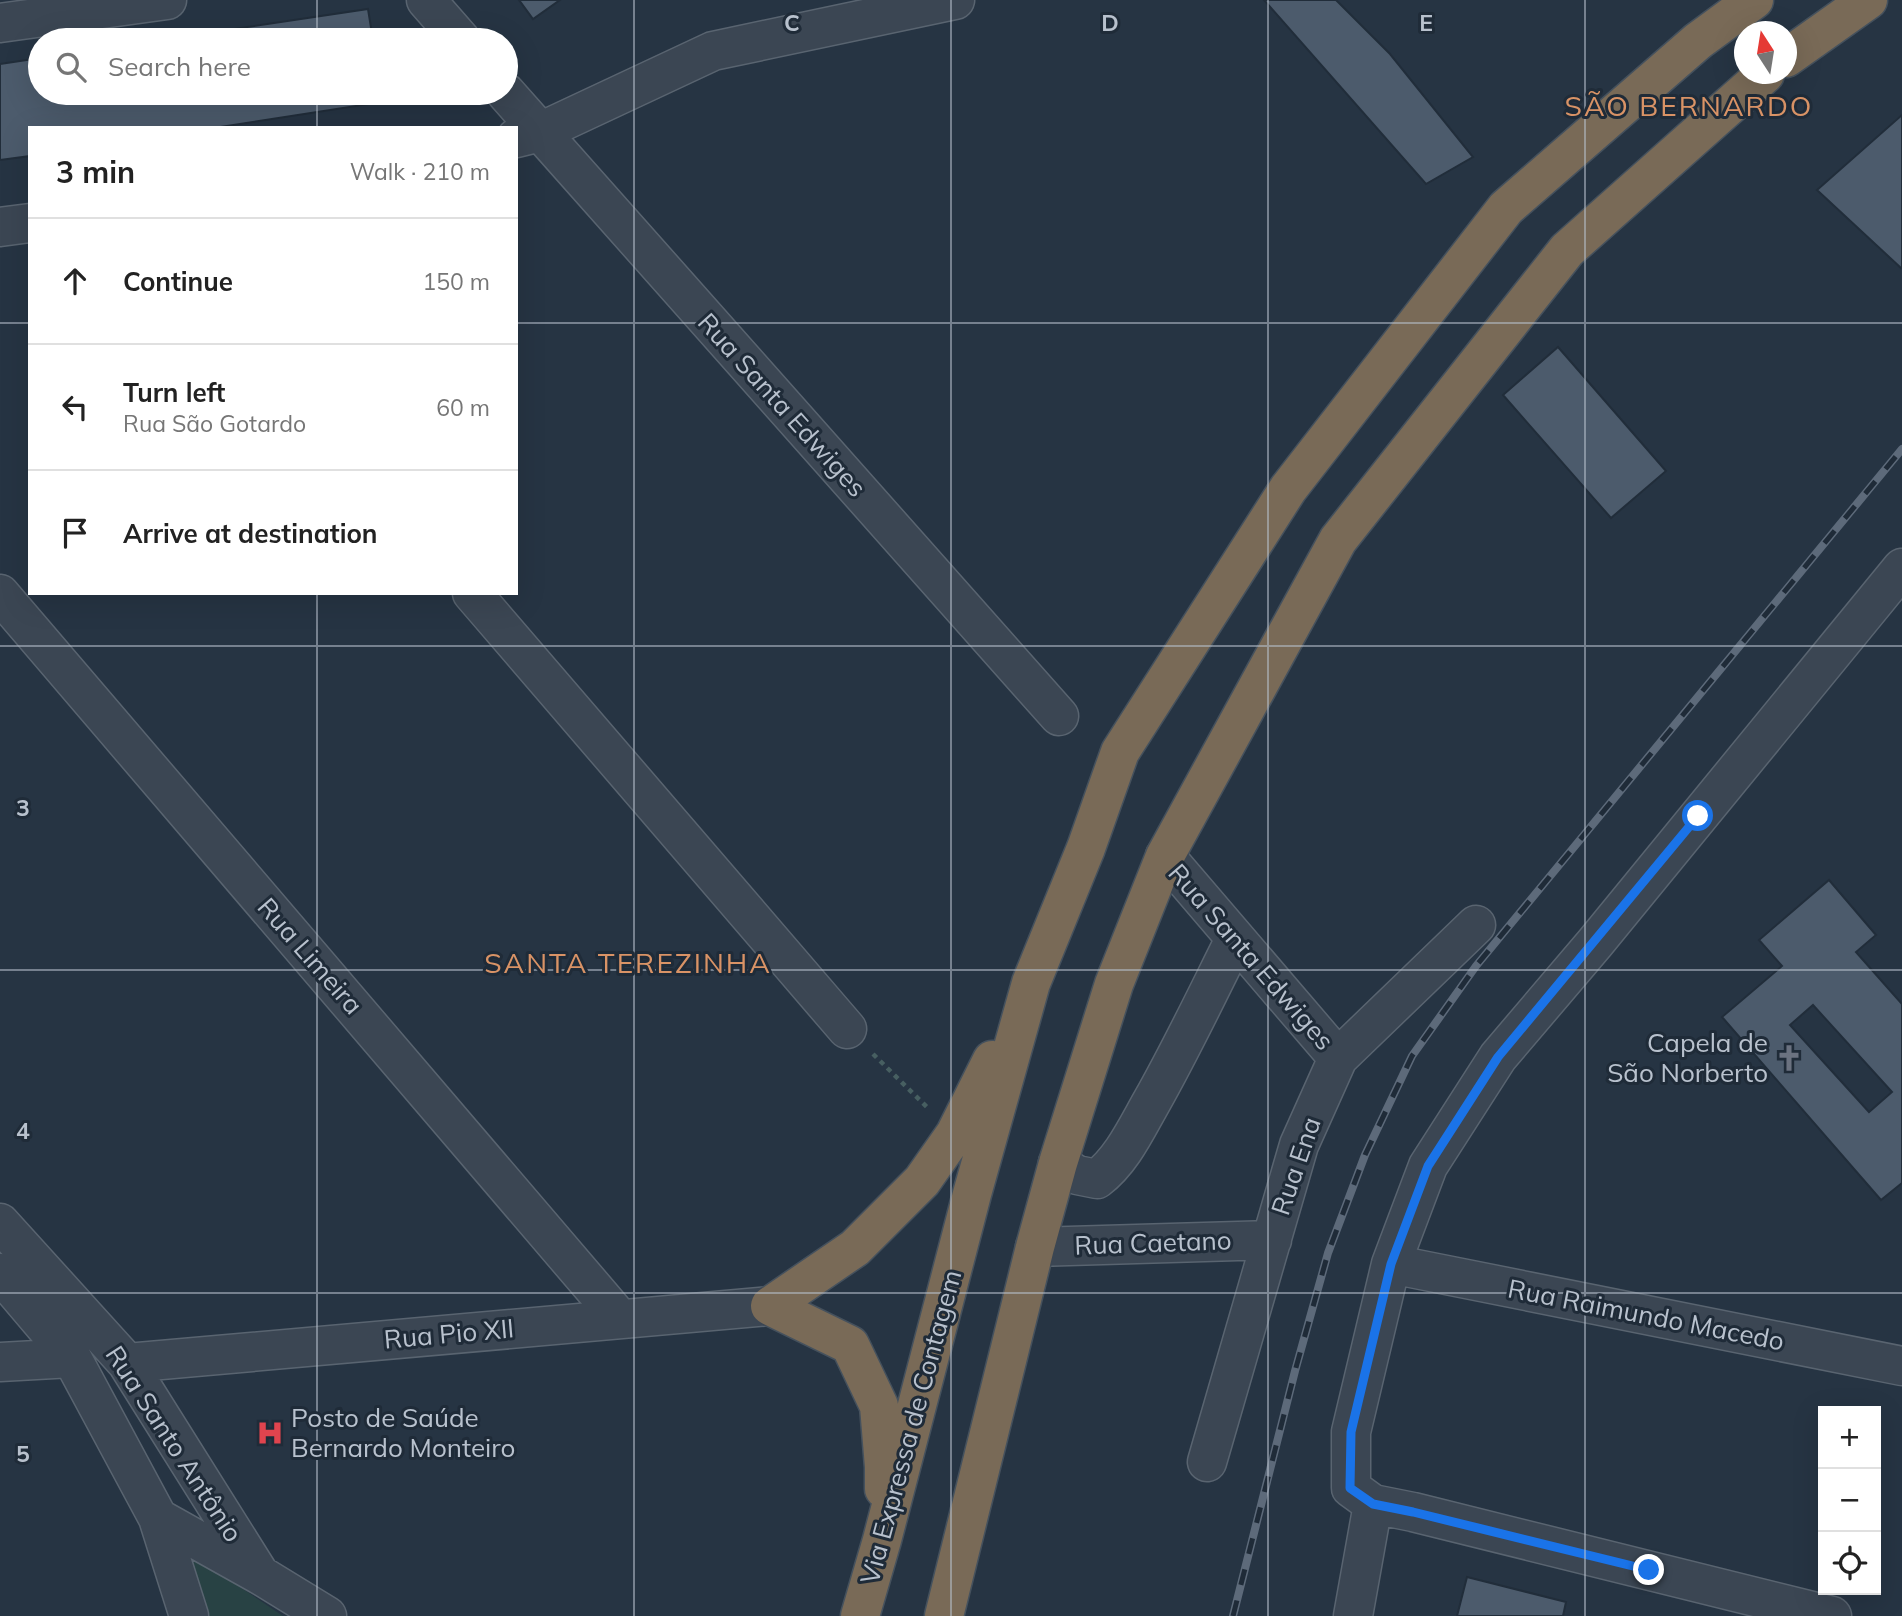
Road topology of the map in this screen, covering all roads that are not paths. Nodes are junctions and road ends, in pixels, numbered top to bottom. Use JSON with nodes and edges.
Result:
{"nodes":[{"id":1,"x":167,"y":0,"type":"edge"},
{"id":2,"x":426,"y":0,"type":"edge"},
{"id":3,"x":955,"y":0,"type":"edge"},
{"id":4,"x":1755,"y":0,"type":"edge"},
{"id":5,"x":1868,"y":0,"type":"edge"},
{"id":6,"x":0,"y":23,"type":"edge"},
{"id":7,"x":450,"y":28,"type":"edge"},
{"id":8,"x":1797,"y":51,"type":"edge"},
{"id":9,"x":1754,"y":84,"type":"edge"},
{"id":10,"x":512,"y":105,"type":"edge"},
{"id":11,"x":528,"y":135,"type":"edge"},
{"id":12,"x":28,"y":223,"type":"edge"},
{"id":13,"x":0,"y":227,"type":"edge"},
{"id":14,"x":1902,"y":568,"type":"edge"},
{"id":15,"x":0,"y":594,"type":"edge"},
{"id":16,"x":474,"y":595,"type":"edge"},
{"id":17,"x":1059,"y":716,"type":"dead end"},
{"id":18,"x":1165,"y":856,"type":"junction"},
{"id":19,"x":1476,"y":925,"type":"dead end"},
{"id":20,"x":1236,"y":939,"type":"junction"},
{"id":21,"x":1031,"y":983,"type":"junction"},
{"id":22,"x":847,"y":1029,"type":"road end"},
{"id":23,"x":1338,"y":1058,"type":"junction"},
{"id":24,"x":1058,"y":1163,"type":"junction"},
{"id":25,"x":0,"y":1223,"type":"edge"},
{"id":26,"x":1272,"y":1240,"type":"junction"},
{"id":27,"x":1035,"y":1247,"type":"junction"},
{"id":28,"x":1391,"y":1264,"type":"junction"},
{"id":29,"x":0,"y":1273,"type":"edge"},
{"id":30,"x":771,"y":1306,"type":"junction"},
{"id":31,"x":620,"y":1319,"type":"junction"},
{"id":32,"x":72,"y":1359,"type":"junction"},
{"id":33,"x":0,"y":1362,"type":"edge"},
{"id":34,"x":127,"y":1363,"type":"junction"},
{"id":35,"x":1902,"y":1366,"type":"edge"},
{"id":36,"x":1207,"y":1462,"type":"dead end"},
{"id":37,"x":1373,"y":1504,"type":"junction"},
{"id":38,"x":158,"y":1518,"type":"junction"},
{"id":39,"x":883,"y":1540,"type":"junction"},
{"id":40,"x":260,"y":1575,"type":"junction"},
{"id":41,"x":189,"y":1616,"type":"edge"},
{"id":42,"x":326,"y":1616,"type":"edge"},
{"id":43,"x":860,"y":1616,"type":"edge"},
{"id":44,"x":944,"y":1616,"type":"edge"},
{"id":45,"x":1353,"y":1616,"type":"edge"},
{"id":46,"x":1832,"y":1616,"type":"edge"}],
"edges":[{"from":1,"to":6,"type":"street"},
{"from":2,"to":7,"type":"street"},
{"from":3,"to":11,"type":"street"},
{"from":4,"to":21,"type":"highway"},
{"from":5,"to":8,"type":"highway"},
{"from":9,"to":18,"type":"highway"},
{"from":10,"to":11,"type":"street","name":"Rua Santa Edwiges"},
{"from":11,"to":17,"type":"street","name":"Rua Santa Edwiges"},
{"from":12,"to":13,"type":"street"},
{"from":14,"to":28,"type":"street"},
{"from":15,"to":31,"type":"street","name":"Rua Limeira"},
{"from":16,"to":22,"type":"street"},
{"from":18,"to":20,"type":"street","name":"Rua Santa Edwiges"},
{"from":18,"to":24,"type":"highway"},
{"from":19,"to":23,"type":"street","name":"Rua Ena"},
{"from":20,"to":23,"type":"street","name":"Rua Santa Edwiges"},
{"from":20,"to":24,"type":"street"},
{"from":21,"to":30,"type":"highway"},
{"from":21,"to":39,"type":"highway","name":"Via Expressa de Contagem"},
{"from":23,"to":26,"type":"street","name":"Rua Ena"},
{"from":24,"to":27,"type":"highway"},
{"from":25,"to":34,"type":"street","name":"Rua Santo Antônio"},
{"from":26,"to":27,"type":"street","name":"Rua Caetano"},
{"from":26,"to":36,"type":"street","name":"Rua Ena"},
{"from":27,"to":44,"type":"highway"},
{"from":28,"to":35,"type":"street","name":"Rua Raimundo Macedo"},
{"from":28,"to":37,"type":"street"},
{"from":29,"to":32,"type":"street","name":"Rua Santo Antônio"},
{"from":30,"to":31,"type":"street","name":"Rua Pio XII"},
{"from":30,"to":39,"type":"highway"},
{"from":31,"to":34,"type":"street","name":"Rua Pio XII"},
{"from":32,"to":33,"type":"street"},
{"from":32,"to":38,"type":"street","name":"Rua Santo Antônio"},
{"from":34,"to":40,"type":"street","name":"Rua Santo Antônio"},
{"from":37,"to":45,"type":"street"},
{"from":37,"to":46,"type":"street"},
{"from":38,"to":40,"type":"street","name":"Rua Santo Antônio"},
{"from":38,"to":41,"type":"street"},
{"from":39,"to":43,"type":"highway","name":"Via Expressa de Contagem"},
{"from":40,"to":42,"type":"street","name":"Rua Santo Antônio"}]}
